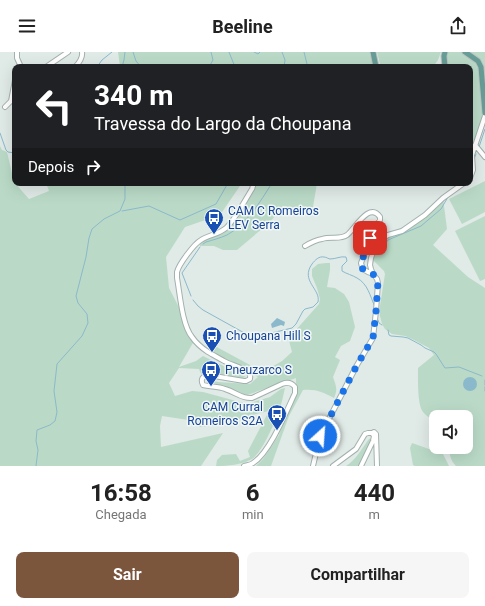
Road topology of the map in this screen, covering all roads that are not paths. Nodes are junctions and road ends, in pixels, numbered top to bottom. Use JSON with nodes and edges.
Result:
{"nodes":[{"id":1,"x":17,"y":52,"type":"edge"},
{"id":2,"x":68,"y":52,"type":"edge"},
{"id":3,"x":82,"y":52,"type":"edge"},
{"id":4,"x":373,"y":52,"type":"edge"},
{"id":5,"x":446,"y":52,"type":"edge"},
{"id":6,"x":465,"y":52,"type":"edge"},
{"id":7,"x":20,"y":64,"type":"edge"},
{"id":8,"x":50,"y":64,"type":"edge"},
{"id":9,"x":77,"y":64,"type":"edge"},
{"id":10,"x":375,"y":64,"type":"edge"},
{"id":11,"x":445,"y":64,"type":"edge"},
{"id":12,"x":12,"y":96,"type":"edge"},
{"id":13,"x":5,"y":107,"type":"dead end"},
{"id":14,"x":485,"y":113,"type":"edge"},
{"id":15,"x":485,"y":116,"type":"edge"},
{"id":16,"x":475,"y":145,"type":"junction"},
{"id":17,"x":473,"y":152,"type":"edge"},
{"id":18,"x":485,"y":158,"type":"edge"},
{"id":19,"x":253,"y":186,"type":"edge"},
{"id":20,"x":460,"y":186,"type":"edge"},
{"id":21,"x":304,"y":246,"type":"dead end"},
{"id":22,"x":373,"y":274,"type":"junction"},
{"id":23,"x":372,"y":433,"type":"junction"},
{"id":24,"x":244,"y":466,"type":"edge"},
{"id":25,"x":313,"y":466,"type":"edge"},
{"id":26,"x":332,"y":466,"type":"edge"},
{"id":27,"x":361,"y":466,"type":"edge"},
{"id":28,"x":377,"y":466,"type":"edge"}],
"edges":[{"from":1,"to":7,"type":"street"},
{"from":2,"to":8,"type":"street"},
{"from":3,"to":9,"type":"street"},
{"from":4,"to":10,"type":"main road"},
{"from":5,"to":11,"type":"main road"},
{"from":6,"to":14,"type":"main road"},
{"from":12,"to":13,"type":"street"},
{"from":15,"to":16,"type":"street"},
{"from":16,"to":17,"type":"street"},
{"from":16,"to":18,"type":"street"},
{"from":19,"to":24,"type":"street"},
{"from":20,"to":22,"type":"street"},
{"from":21,"to":22,"type":"street"},
{"from":22,"to":25,"type":"street"},
{"from":23,"to":26,"type":"street"},
{"from":23,"to":27,"type":"street"},
{"from":23,"to":28,"type":"street"}]}
